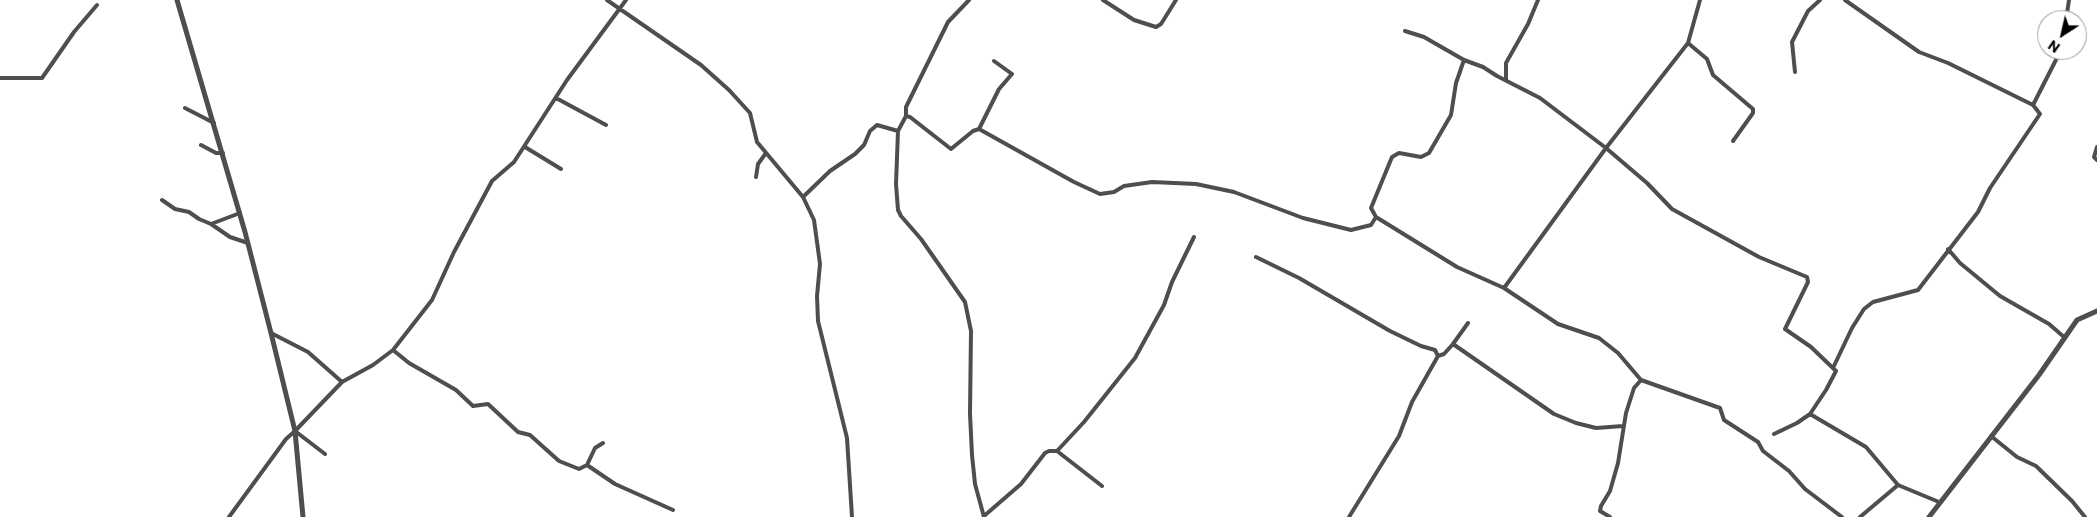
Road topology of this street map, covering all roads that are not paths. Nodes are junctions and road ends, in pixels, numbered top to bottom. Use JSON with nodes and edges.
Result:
{"nodes":[{"id":1,"x":177,"y":0,"type":"edge"},
{"id":2,"x":607,"y":0,"type":"edge"},
{"id":3,"x":626,"y":0,"type":"edge"},
{"id":4,"x":969,"y":0,"type":"edge"},
{"id":5,"x":1103,"y":0,"type":"edge"},
{"id":6,"x":1116,"y":0,"type":"edge"},
{"id":7,"x":1176,"y":0,"type":"edge"},
{"id":8,"x":1538,"y":0,"type":"edge"},
{"id":9,"x":1700,"y":0,"type":"edge"},
{"id":10,"x":1820,"y":0,"type":"edge"},
{"id":11,"x":1845,"y":0,"type":"edge"},
{"id":12,"x":97,"y":5,"type":"dead end"},
{"id":13,"x":1112,"y":6,"type":"junction"},
{"id":14,"x":620,"y":8,"type":"junction"},
{"id":15,"x":1405,"y":31,"type":"dead end"},
{"id":16,"x":1688,"y":43,"type":"junction"},
{"id":17,"x":1464,"y":60,"type":"junction"},
{"id":18,"x":2055,"y":60,"type":"edge"},
{"id":19,"x":994,"y":61,"type":"dead end"},
{"id":20,"x":1795,"y":72,"type":"dead end"},
{"id":21,"x":0,"y":78,"type":"edge"},
{"id":22,"x":1506,"y":80,"type":"junction"},
{"id":23,"x":556,"y":98,"type":"junction"},
{"id":24,"x":2033,"y":105,"type":"junction"},
{"id":25,"x":185,"y":108,"type":"dead end"},
{"id":26,"x":906,"y":116,"type":"junction"},
{"id":27,"x":214,"y":123,"type":"junction"},
{"id":28,"x":606,"y":125,"type":"dead end"},
{"id":29,"x":978,"y":129,"type":"junction"},
{"id":30,"x":898,"y":130,"type":"junction"},
{"id":31,"x":1733,"y":141,"type":"dead end"},
{"id":32,"x":201,"y":145,"type":"dead end"},
{"id":33,"x":525,"y":146,"type":"junction"},
{"id":34,"x":2097,"y":147,"type":"edge"},
{"id":35,"x":1606,"y":148,"type":"junction"},
{"id":36,"x":766,"y":153,"type":"junction"},
{"id":37,"x":222,"y":154,"type":"junction"},
{"id":38,"x":2097,"y":160,"type":"edge"},
{"id":39,"x":561,"y":168,"type":"dead end"},
{"id":40,"x":756,"y":177,"type":"dead end"},
{"id":41,"x":803,"y":197,"type":"junction"},
{"id":42,"x":162,"y":200,"type":"dead end"},
{"id":43,"x":240,"y":213,"type":"junction"},
{"id":44,"x":1376,"y":217,"type":"junction"},
{"id":45,"x":211,"y":224,"type":"junction"},
{"id":46,"x":1194,"y":236,"type":"dead end"},
{"id":47,"x":248,"y":243,"type":"junction"},
{"id":48,"x":1948,"y":249,"type":"junction"},
{"id":49,"x":1256,"y":257,"type":"dead end"},
{"id":50,"x":1504,"y":288,"type":"junction"},
{"id":51,"x":2097,"y":311,"type":"edge"},
{"id":52,"x":1468,"y":323,"type":"dead end"},
{"id":53,"x":272,"y":333,"type":"junction"},
{"id":54,"x":2064,"y":337,"type":"junction"},
{"id":55,"x":1453,"y":344,"type":"junction"},
{"id":56,"x":393,"y":350,"type":"junction"},
{"id":57,"x":1438,"y":356,"type":"junction"},
{"id":58,"x":1833,"y":368,"type":"junction"},
{"id":59,"x":1641,"y":380,"type":"junction"},
{"id":60,"x":342,"y":382,"type":"junction"},
{"id":61,"x":1810,"y":414,"type":"junction"},
{"id":62,"x":1623,"y":426,"type":"junction"},
{"id":63,"x":295,"y":431,"type":"junction"},
{"id":64,"x":1774,"y":434,"type":"dead end"},
{"id":65,"x":1991,"y":436,"type":"junction"},
{"id":66,"x":603,"y":443,"type":"dead end"},
{"id":67,"x":1057,"y":451,"type":"junction"},
{"id":68,"x":325,"y":454,"type":"dead end"},
{"id":69,"x":587,"y":464,"type":"junction"},
{"id":70,"x":1898,"y":485,"type":"junction"},
{"id":71,"x":1102,"y":486,"type":"dead end"},
{"id":72,"x":1940,"y":502,"type":"junction"},
{"id":73,"x":673,"y":510,"type":"dead end"},
{"id":74,"x":229,"y":517,"type":"edge"},
{"id":75,"x":303,"y":517,"type":"edge"},
{"id":76,"x":852,"y":517,"type":"edge"},
{"id":77,"x":984,"y":517,"type":"edge"},
{"id":78,"x":1349,"y":517,"type":"edge"},
{"id":79,"x":1610,"y":517,"type":"edge"},
{"id":80,"x":1842,"y":517,"type":"edge"},
{"id":81,"x":1860,"y":517,"type":"edge"},
{"id":82,"x":1929,"y":517,"type":"edge"},
{"id":83,"x":2085,"y":517,"type":"edge"}],
"edges":[{"from":1,"to":27,"type":"street"},
{"from":2,"to":14,"type":"street"},
{"from":3,"to":14,"type":"street"},
{"from":4,"to":26,"type":"street"},
{"from":5,"to":13,"type":"street"},
{"from":6,"to":13,"type":"street"},
{"from":7,"to":13,"type":"street"},
{"from":8,"to":22,"type":"street"},
{"from":9,"to":16,"type":"street"},
{"from":10,"to":20,"type":"street"},
{"from":11,"to":24,"type":"street"},
{"from":12,"to":21,"type":"street"},
{"from":14,"to":23,"type":"street"},
{"from":14,"to":36,"type":"street"},
{"from":15,"to":17,"type":"street"},
{"from":16,"to":31,"type":"street"},
{"from":16,"to":35,"type":"street"},
{"from":17,"to":22,"type":"street"},
{"from":17,"to":44,"type":"street"},
{"from":18,"to":24,"type":"street"},
{"from":19,"to":29,"type":"street"},
{"from":22,"to":35,"type":"street"},
{"from":23,"to":28,"type":"street"},
{"from":23,"to":33,"type":"street"},
{"from":24,"to":48,"type":"street"},
{"from":25,"to":27,"type":"street"},
{"from":26,"to":29,"type":"street"},
{"from":26,"to":30,"type":"street"},
{"from":27,"to":37,"type":"street"},
{"from":29,"to":44,"type":"street"},
{"from":30,"to":41,"type":"street"},
{"from":30,"to":77,"type":"street"},
{"from":32,"to":37,"type":"street"},
{"from":33,"to":39,"type":"street"},
{"from":33,"to":56,"type":"street"},
{"from":34,"to":38,"type":"street"},
{"from":35,"to":50,"type":"street"},
{"from":35,"to":58,"type":"street"},
{"from":36,"to":40,"type":"street"},
{"from":36,"to":41,"type":"street"},
{"from":37,"to":43,"type":"street"},
{"from":41,"to":76,"type":"street"},
{"from":42,"to":45,"type":"street"},
{"from":43,"to":45,"type":"street"},
{"from":43,"to":47,"type":"street"},
{"from":44,"to":50,"type":"street"},
{"from":45,"to":47,"type":"street"},
{"from":46,"to":67,"type":"street"},
{"from":47,"to":53,"type":"street"},
{"from":48,"to":54,"type":"street"},
{"from":48,"to":58,"type":"street"},
{"from":49,"to":57,"type":"street"},
{"from":50,"to":59,"type":"street"},
{"from":51,"to":54,"type":"street"},
{"from":52,"to":55,"type":"street"},
{"from":53,"to":60,"type":"street"},
{"from":53,"to":63,"type":"street"},
{"from":54,"to":65,"type":"street"},
{"from":55,"to":57,"type":"street"},
{"from":55,"to":62,"type":"street"},
{"from":56,"to":60,"type":"street"},
{"from":56,"to":69,"type":"street"},
{"from":57,"to":78,"type":"street"},
{"from":58,"to":61,"type":"street"},
{"from":59,"to":62,"type":"street"},
{"from":59,"to":80,"type":"street"},
{"from":60,"to":63,"type":"street"},
{"from":61,"to":64,"type":"street"},
{"from":61,"to":70,"type":"street"},
{"from":62,"to":79,"type":"street"},
{"from":63,"to":68,"type":"street"},
{"from":63,"to":74,"type":"street"},
{"from":63,"to":75,"type":"street"},
{"from":65,"to":72,"type":"street"},
{"from":65,"to":83,"type":"street"},
{"from":66,"to":69,"type":"street"},
{"from":67,"to":71,"type":"street"},
{"from":67,"to":77,"type":"street"},
{"from":69,"to":73,"type":"street"},
{"from":70,"to":72,"type":"street"},
{"from":70,"to":81,"type":"street"},
{"from":72,"to":82,"type":"street"}]}
